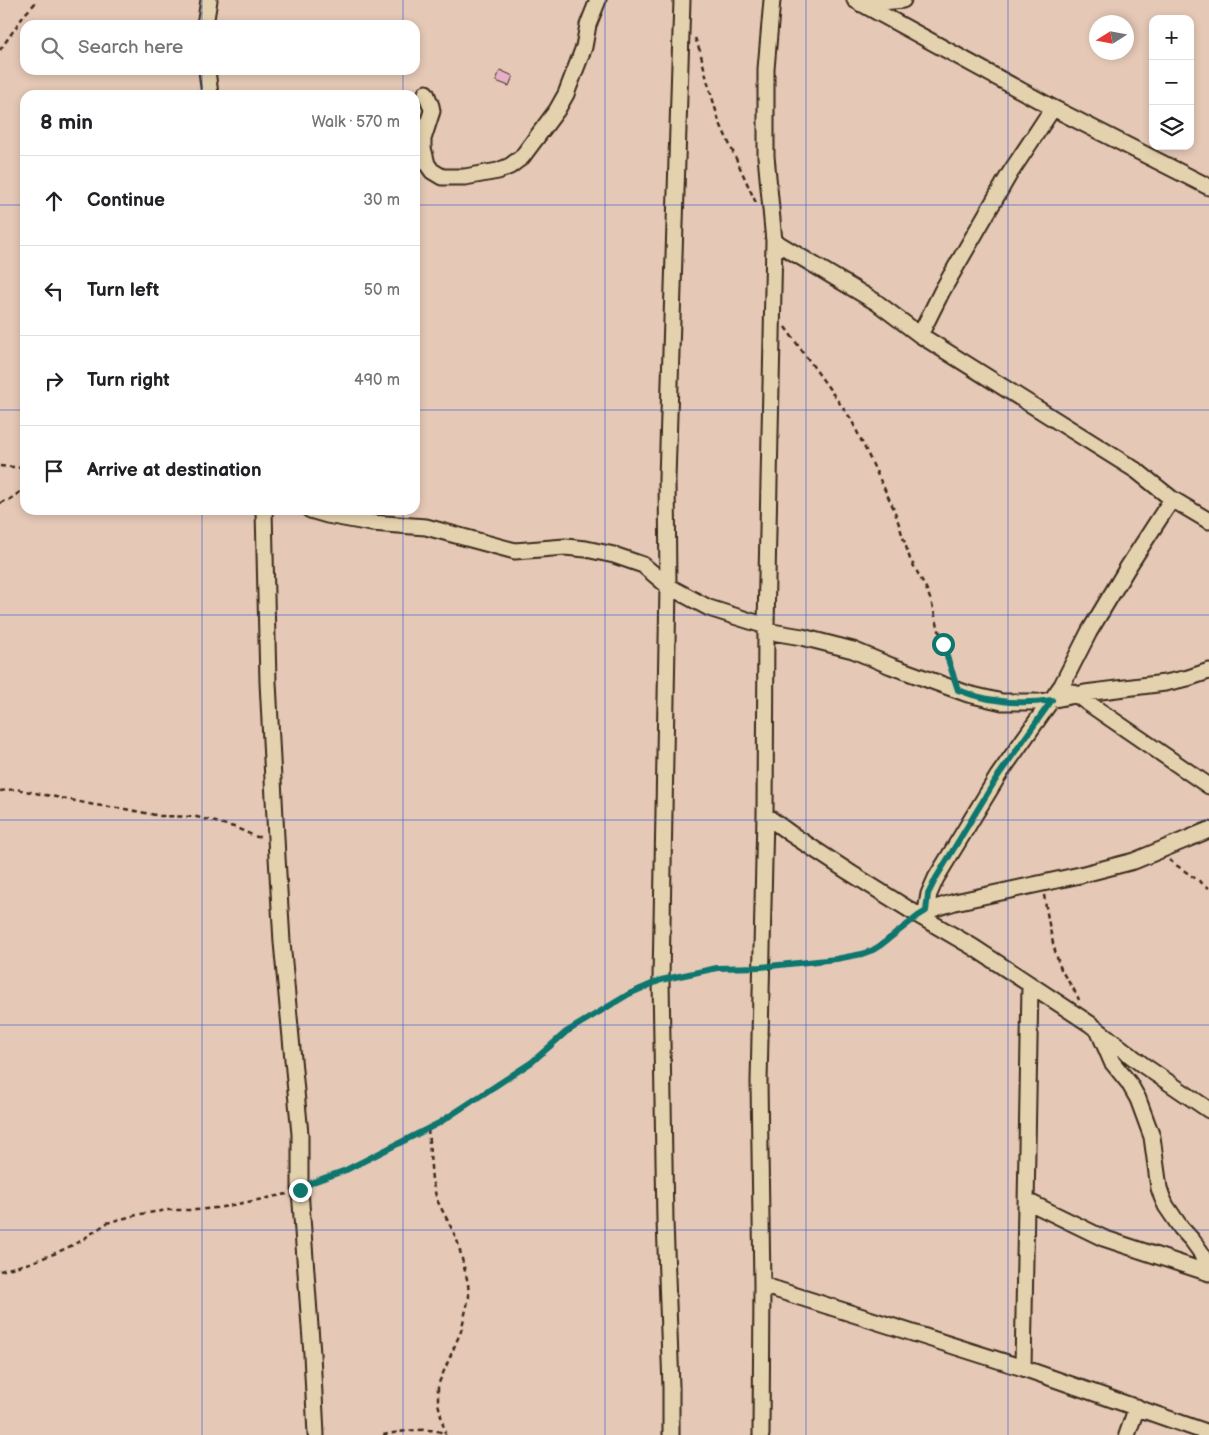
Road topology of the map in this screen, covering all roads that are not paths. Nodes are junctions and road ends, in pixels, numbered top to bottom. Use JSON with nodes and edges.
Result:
{"nodes":[{"id":1,"x":210,"y":0,"type":"edge"},
{"id":2,"x":598,"y":0,"type":"edge"},
{"id":3,"x":682,"y":0,"type":"edge"},
{"id":4,"x":772,"y":0,"type":"edge"},
{"id":5,"x":903,"y":0,"type":"edge"},
{"id":6,"x":858,"y":2,"type":"edge"},
{"id":7,"x":206,"y":20,"type":"edge"},
{"id":8,"x":207,"y":75,"type":"edge"},
{"id":9,"x":209,"y":90,"type":"edge"},
{"id":10,"x":426,"y":93,"type":"dead end"},
{"id":11,"x":1054,"y":108,"type":"junction"},
{"id":12,"x":1209,"y":187,"type":"edge"},
{"id":13,"x":774,"y":241,"type":"junction"},
{"id":14,"x":920,"y":335,"type":"junction"},
{"id":15,"x":1172,"y":499,"type":"junction"},
{"id":16,"x":264,"y":515,"type":"edge"},
{"id":17,"x":328,"y":515,"type":"edge"},
{"id":18,"x":1209,"y":521,"type":"edge"},
{"id":19,"x":668,"y":586,"type":"junction"},
{"id":20,"x":766,"y":628,"type":"junction"},
{"id":21,"x":1209,"y":671,"type":"edge"},
{"id":22,"x":1062,"y":686,"type":"junction"},
{"id":23,"x":1076,"y":695,"type":"junction"},
{"id":24,"x":1052,"y":700,"type":"junction"},
{"id":25,"x":1209,"y":786,"type":"edge"},
{"id":26,"x":765,"y":815,"type":"junction"},
{"id":27,"x":1209,"y":830,"type":"edge"},
{"id":28,"x":922,"y":913,"type":"junction"},
{"id":29,"x":1030,"y":986,"type":"junction"},
{"id":30,"x":1098,"y":1030,"type":"junction"},
{"id":31,"x":1209,"y":1110,"type":"edge"},
{"id":32,"x":1027,"y":1201,"type":"junction"},
{"id":33,"x":1209,"y":1272,"type":"edge"},
{"id":34,"x":762,"y":1286,"type":"junction"},
{"id":35,"x":1023,"y":1368,"type":"junction"},
{"id":36,"x":1137,"y":1407,"type":"junction"},
{"id":37,"x":1209,"y":1433,"type":"edge"},
{"id":38,"x":316,"y":1435,"type":"edge"},
{"id":39,"x":671,"y":1435,"type":"edge"},
{"id":40,"x":761,"y":1435,"type":"edge"},
{"id":41,"x":1127,"y":1435,"type":"edge"}],
"edges":[{"from":1,"to":7,"type":"street"},
{"from":2,"to":10,"type":"street"},
{"from":3,"to":19,"type":"street"},
{"from":4,"to":13,"type":"street"},
{"from":5,"to":6,"type":"street"},
{"from":6,"to":11,"type":"street"},
{"from":8,"to":9,"type":"street"},
{"from":11,"to":12,"type":"street"},
{"from":11,"to":14,"type":"street"},
{"from":13,"to":14,"type":"street"},
{"from":13,"to":20,"type":"street"},
{"from":14,"to":15,"type":"street"},
{"from":15,"to":18,"type":"street"},
{"from":15,"to":22,"type":"street"},
{"from":16,"to":38,"type":"street"},
{"from":17,"to":19,"type":"street"},
{"from":19,"to":20,"type":"street"},
{"from":19,"to":39,"type":"street"},
{"from":20,"to":24,"type":"street"},
{"from":20,"to":26,"type":"street"},
{"from":21,"to":23,"type":"street"},
{"from":22,"to":23,"type":"street"},
{"from":22,"to":24,"type":"street"},
{"from":23,"to":24,"type":"street"},
{"from":23,"to":25,"type":"street"},
{"from":24,"to":28,"type":"street"},
{"from":26,"to":28,"type":"street"},
{"from":26,"to":34,"type":"street"},
{"from":27,"to":28,"type":"street"},
{"from":28,"to":29,"type":"street"},
{"from":29,"to":30,"type":"street"},
{"from":29,"to":32,"type":"street"},
{"from":30,"to":31,"type":"street"},
{"from":30,"to":33,"type":"street"},
{"from":32,"to":33,"type":"street"},
{"from":32,"to":35,"type":"street"},
{"from":34,"to":35,"type":"street"},
{"from":34,"to":40,"type":"street"},
{"from":35,"to":36,"type":"street"},
{"from":36,"to":37,"type":"street"},
{"from":36,"to":41,"type":"street"}]}
